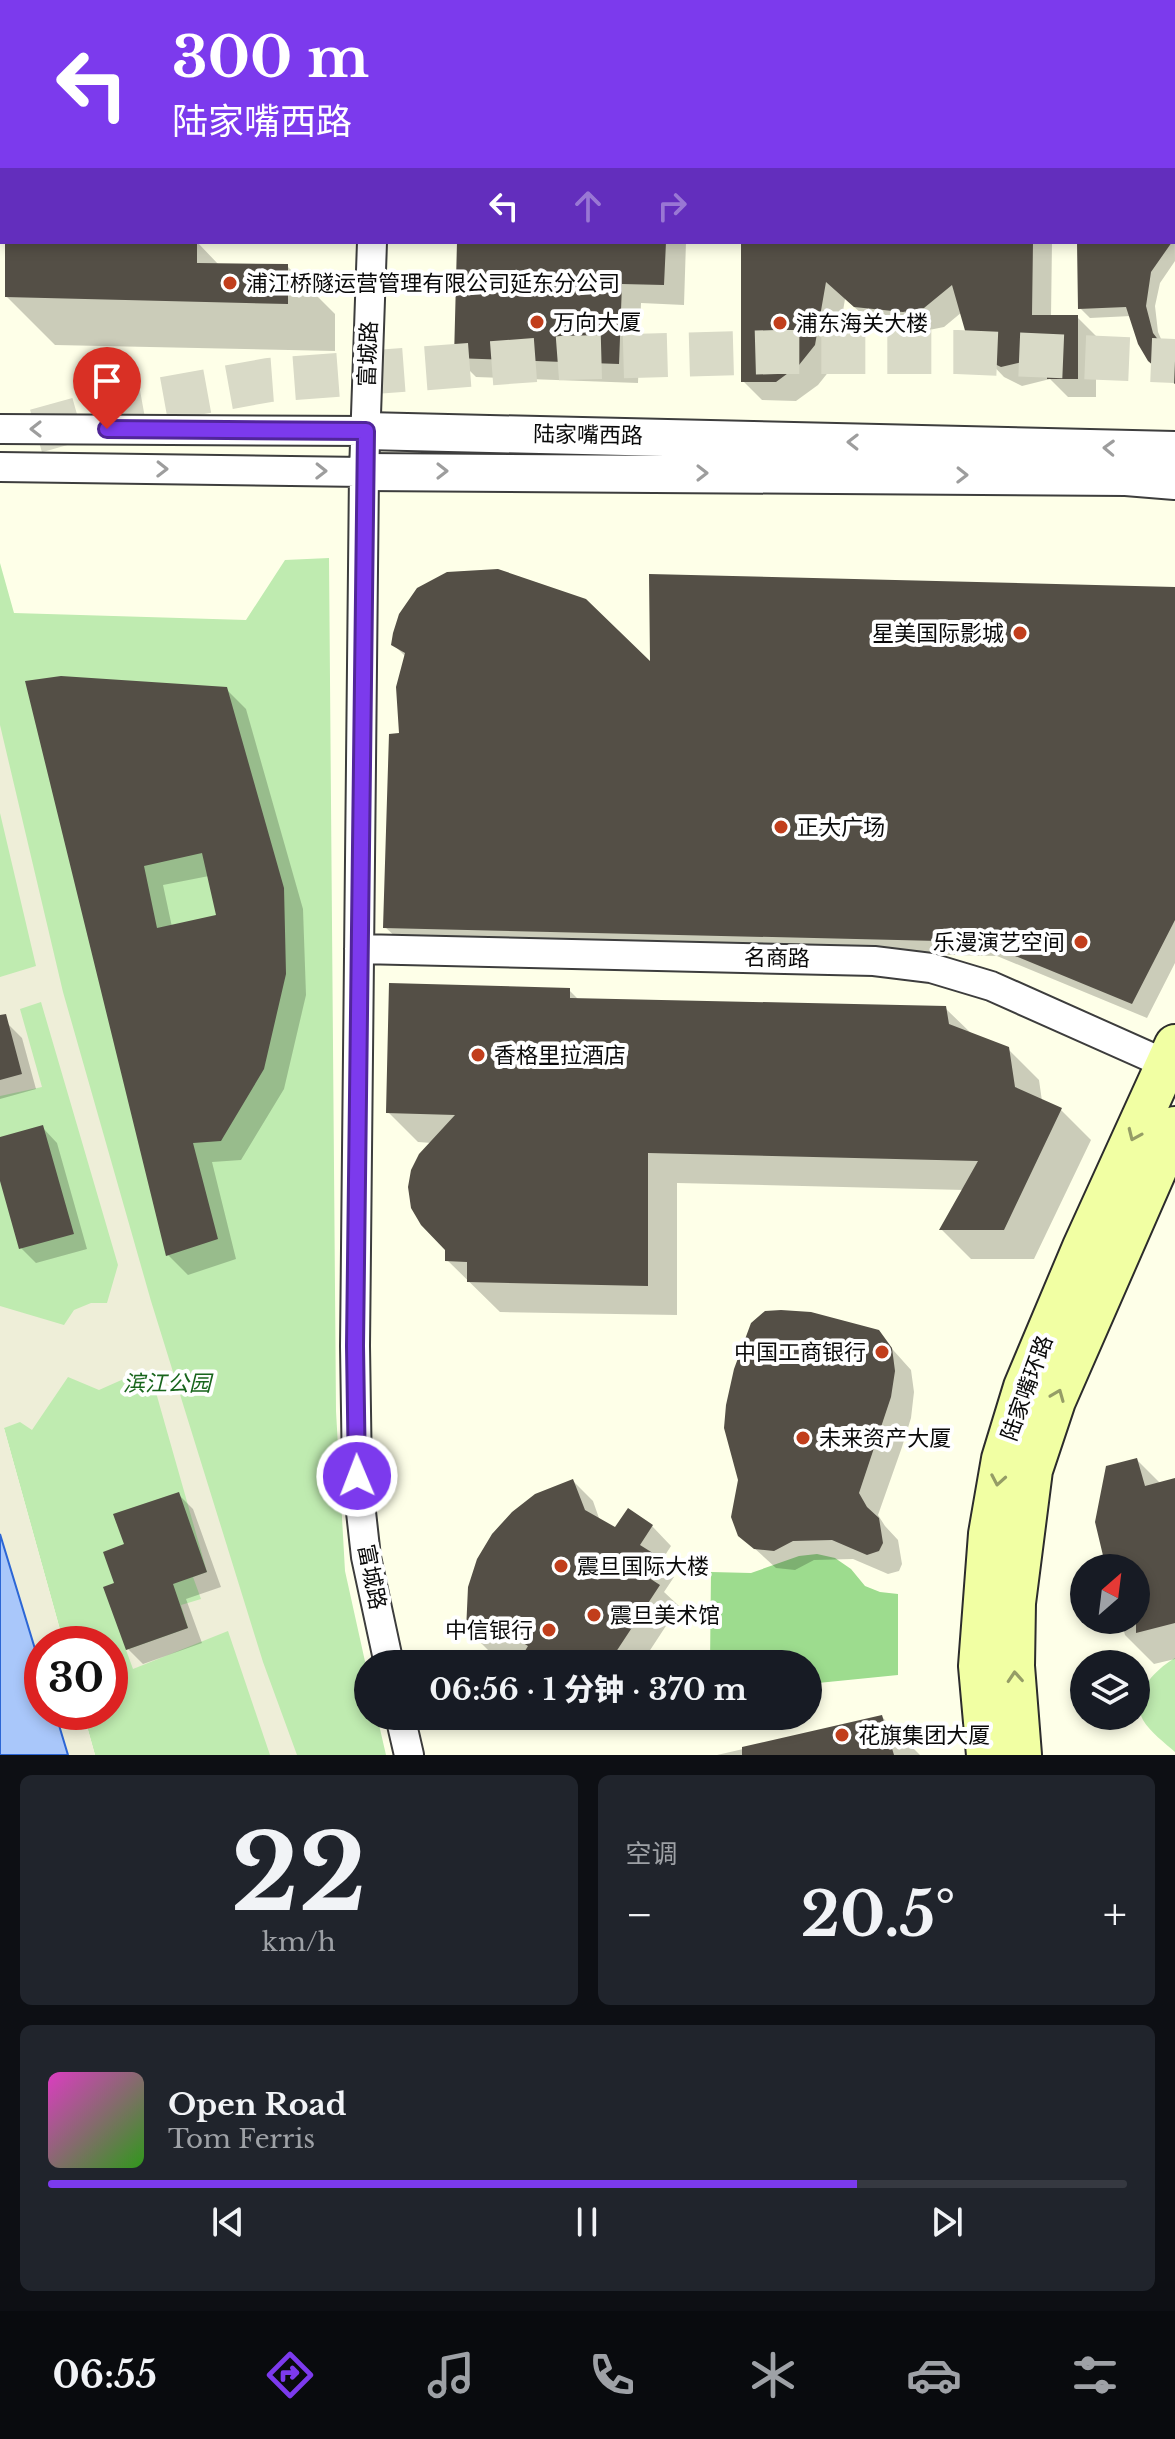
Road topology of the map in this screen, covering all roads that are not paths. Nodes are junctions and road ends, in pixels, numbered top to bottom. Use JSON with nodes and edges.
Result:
{"nodes":[{"id":1,"x":372,"y":244,"type":"edge"},
{"id":2,"x":0,"y":429,"type":"edge"},
{"id":3,"x":366,"y":431,"type":"junction"},
{"id":4,"x":1175,"y":450,"type":"edge"},
{"id":5,"x":0,"y":467,"type":"edge"},
{"id":6,"x":364,"y":472,"type":"junction"},
{"id":7,"x":1175,"y":481,"type":"edge"},
{"id":8,"x":359,"y":949,"type":"junction"},
{"id":9,"x":1172,"y":1059,"type":"edge"},
{"id":10,"x":1175,"y":1127,"type":"edge"},
{"id":11,"x":386,"y":1650,"type":"edge"},
{"id":12,"x":403,"y":1730,"type":"edge"},
{"id":13,"x":409,"y":1755,"type":"edge"},
{"id":14,"x":987,"y":1755,"type":"edge"},
{"id":15,"x":1021,"y":1755,"type":"edge"}],
"edges":[{"from":1,"to":3,"type":"street","name":"富城路"},
{"from":3,"to":2,"type":"street","name":"陆家嘴西路","one_way":true},
{"from":4,"to":3,"type":"street","name":"陆家嘴西路","one_way":true},
{"from":3,"to":6,"type":"street","name":"富城路"},
{"from":5,"to":6,"type":"street","name":"陆家嘴西路","one_way":true},
{"from":6,"to":7,"type":"street","name":"陆家嘴西路","one_way":true},
{"from":6,"to":8,"type":"street","name":"富城路"},
{"from":8,"to":9,"type":"street","name":"名商路"},
{"from":8,"to":11,"type":"street","name":"富城路"},
{"from":9,"to":14,"type":"main road","name":"陆家嘴环路","one_way":true},
{"from":15,"to":10,"type":"main road","name":"陆家嘴环路","one_way":true},
{"from":12,"to":13,"type":"street"}]}
